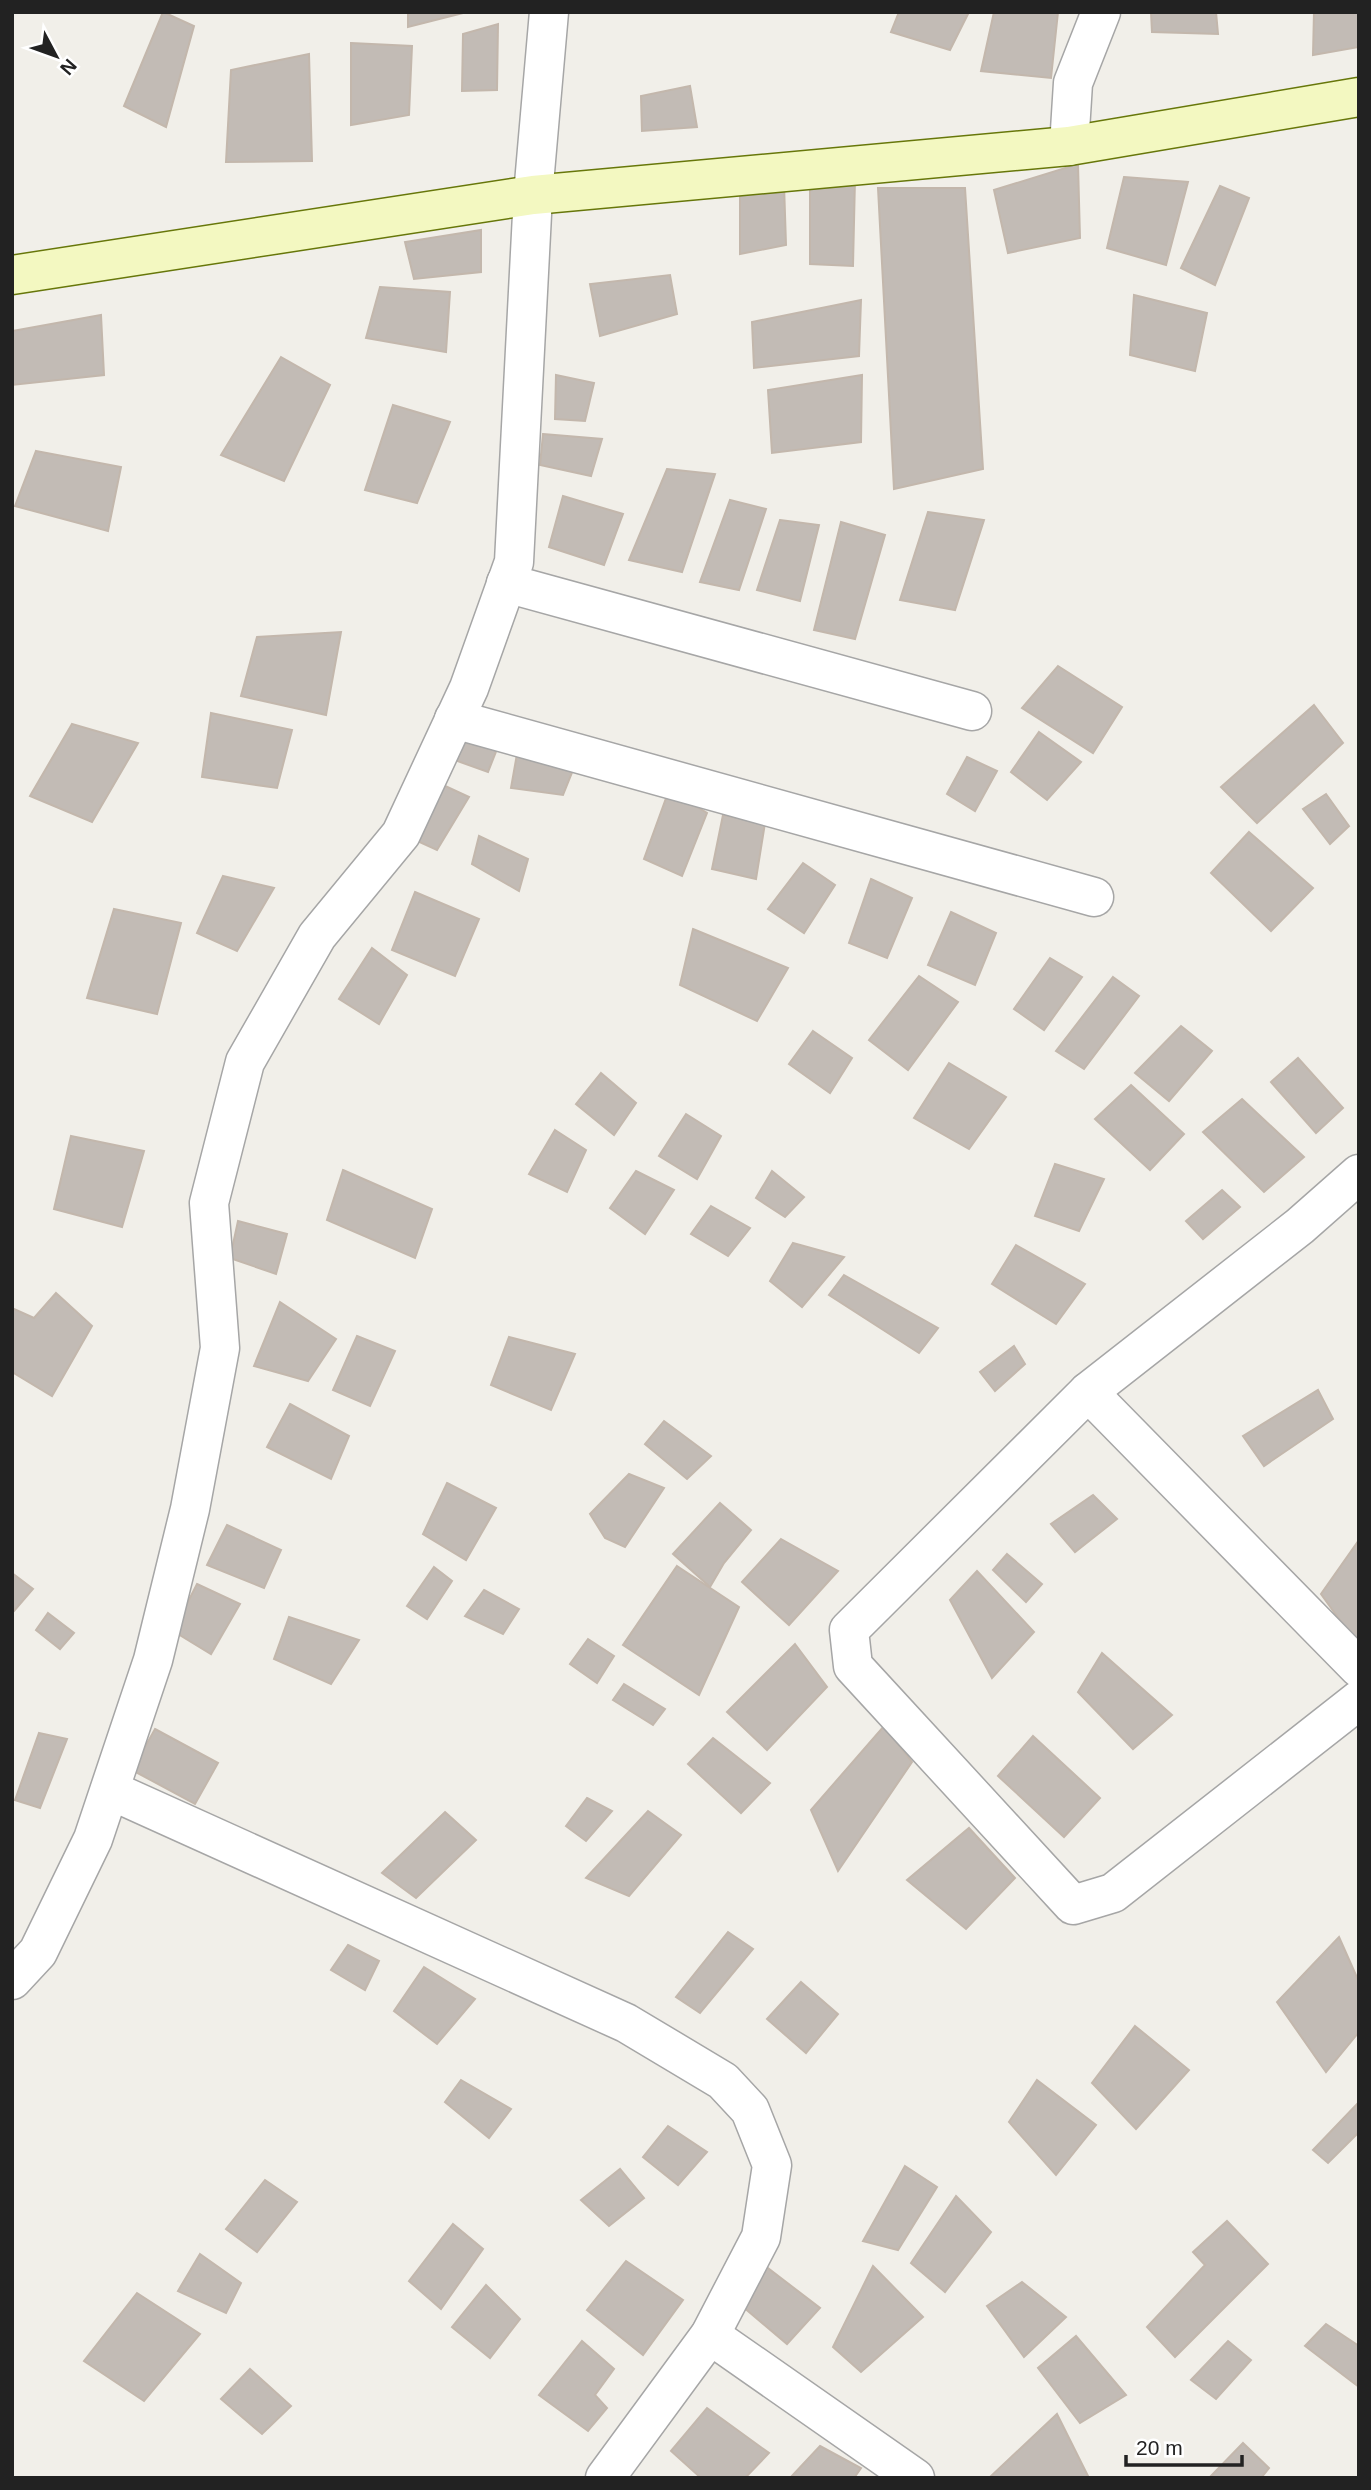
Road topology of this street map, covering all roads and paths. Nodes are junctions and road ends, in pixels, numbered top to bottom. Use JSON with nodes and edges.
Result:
{"nodes":[{"id":1,"x":549,"y":12,"type":"edge"},
{"id":2,"x":1101,"y":12,"type":"edge"},
{"id":3,"x":1359,"y":97,"type":"edge"},
{"id":4,"x":1069,"y":146,"type":"junction"},
{"id":5,"x":533,"y":195,"type":"junction"},
{"id":6,"x":12,"y":275,"type":"edge"},
{"id":7,"x":506,"y":583,"type":"junction"},
{"id":8,"x":972,"y":711,"type":"dead end"},
{"id":9,"x":454,"y":719,"type":"junction"},
{"id":10,"x":1094,"y":897,"type":"dead end"},
{"id":11,"x":1359,"y":1174,"type":"edge"},
{"id":12,"x":1088,"y":1392,"type":"junction"},
{"id":13,"x":1359,"y":1668,"type":"edge"},
{"id":14,"x":1359,"y":1700,"type":"edge"},
{"id":15,"x":110,"y":1790,"type":"junction"},
{"id":16,"x":12,"y":1980,"type":"edge"},
{"id":17,"x":710,"y":2334,"type":"junction"},
{"id":18,"x":605,"y":2478,"type":"edge"},
{"id":19,"x":915,"y":2478,"type":"edge"}],
"edges":[{"from":1,"to":5,"type":"street"},
{"from":2,"to":4,"type":"street"},
{"from":3,"to":4,"type":"street"},
{"from":4,"to":5,"type":"street"},
{"from":5,"to":6,"type":"street"},
{"from":5,"to":7,"type":"street"},
{"from":7,"to":8,"type":"street"},
{"from":7,"to":9,"type":"street"},
{"from":9,"to":10,"type":"street"},
{"from":9,"to":15,"type":"street"},
{"from":11,"to":12,"type":"street"},
{"from":12,"to":13,"type":"street"},
{"from":12,"to":14,"type":"street"},
{"from":15,"to":16,"type":"street"},
{"from":15,"to":17,"type":"street"},
{"from":17,"to":18,"type":"street"},
{"from":17,"to":19,"type":"street"}]}
